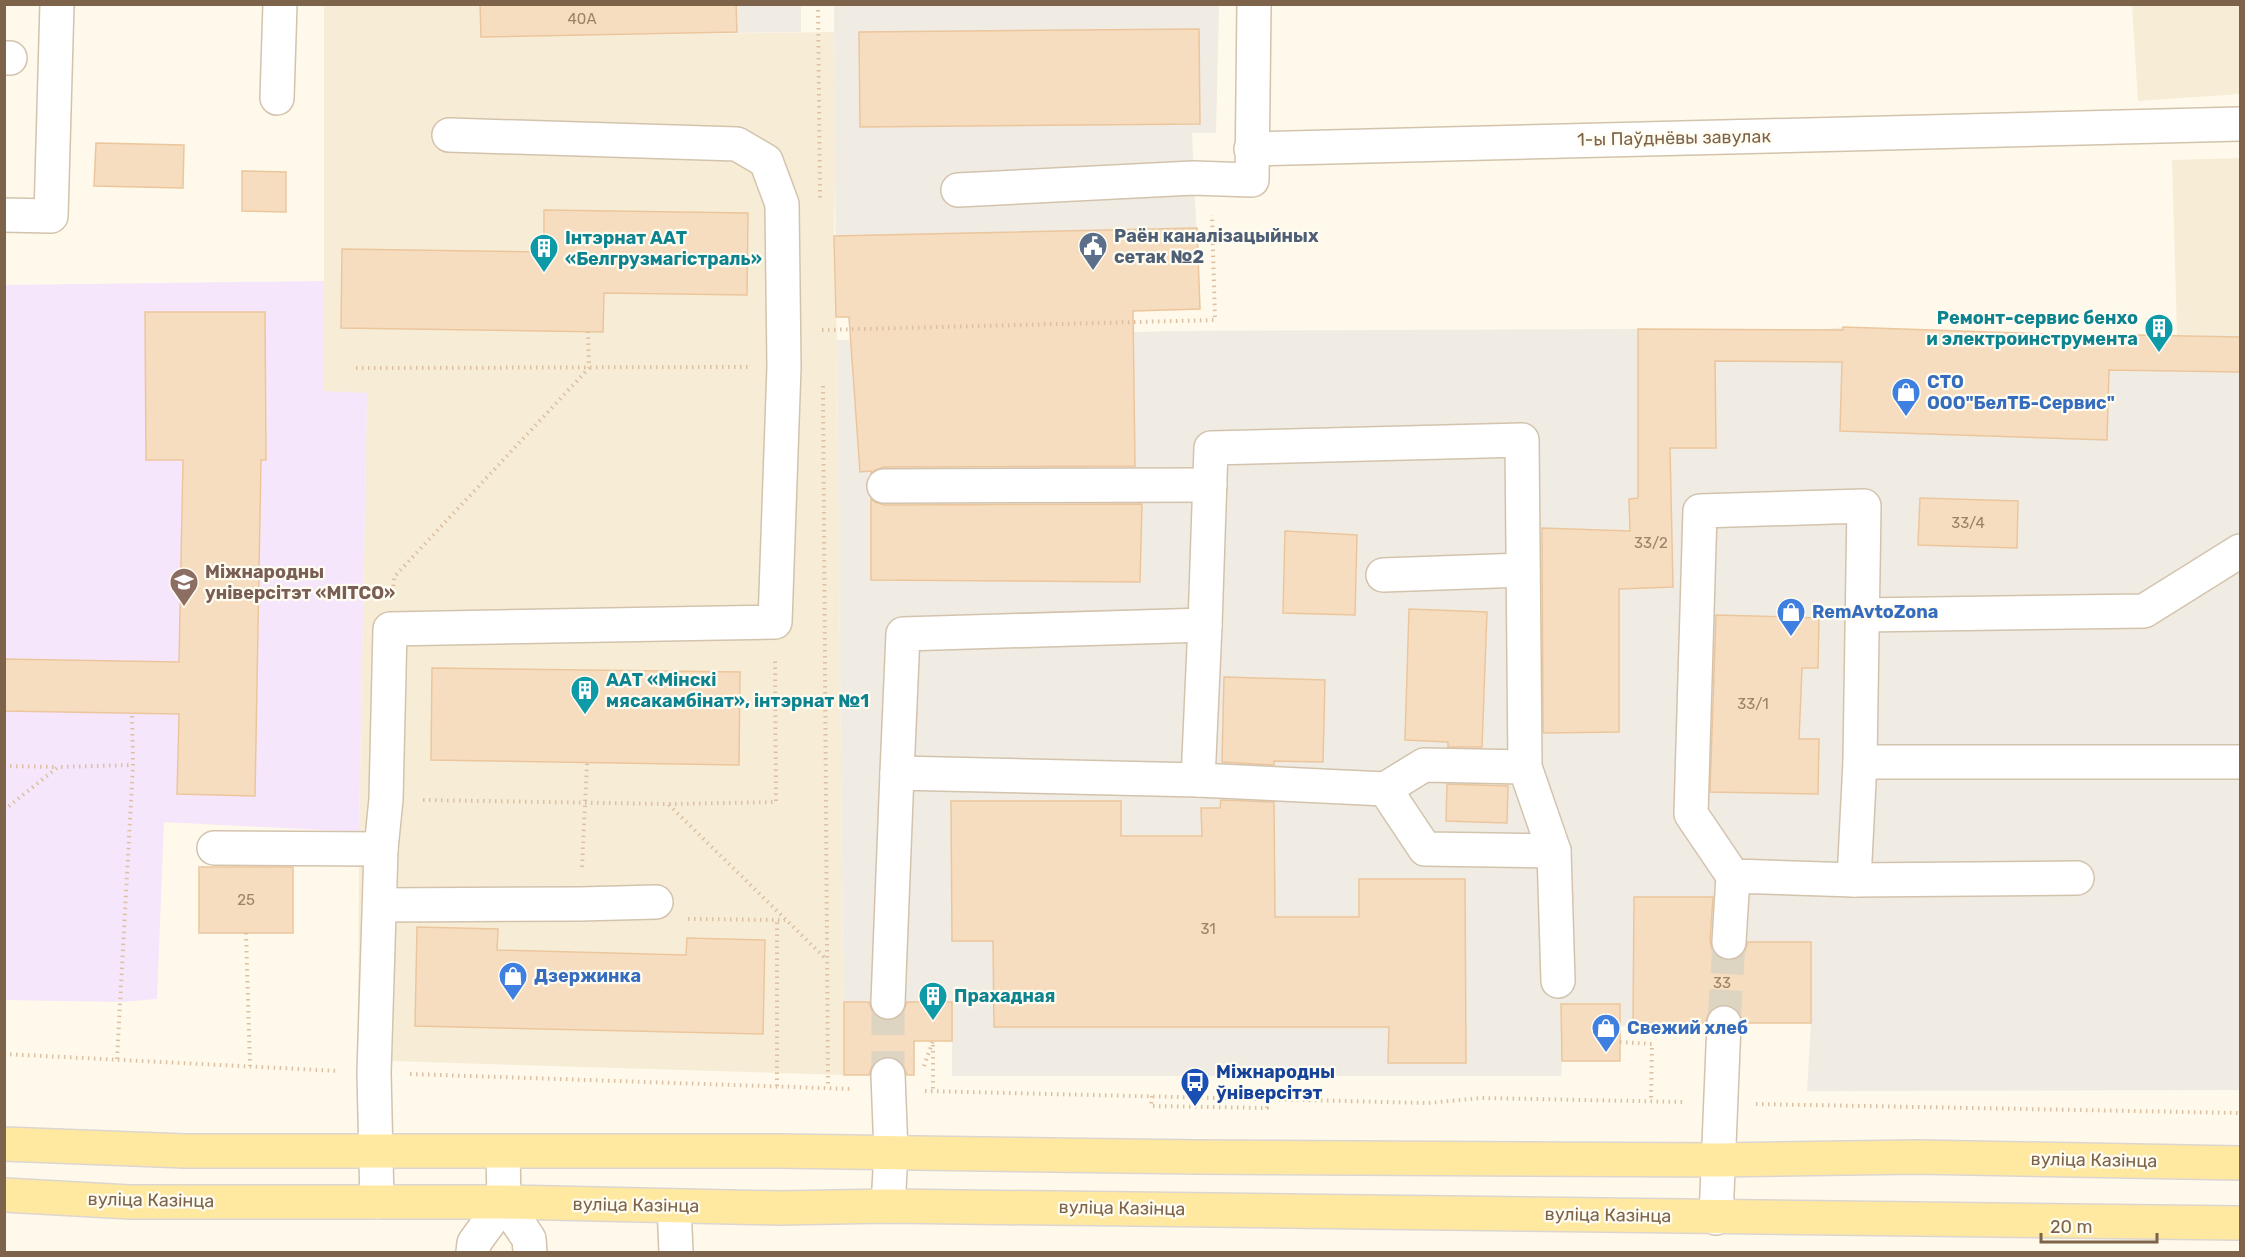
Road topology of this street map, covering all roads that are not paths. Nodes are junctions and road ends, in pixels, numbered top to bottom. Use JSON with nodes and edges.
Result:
{"nodes":[{"id":1,"x":57,"y":4,"type":"edge"},
{"id":2,"x":279,"y":4,"type":"edge"},
{"id":3,"x":1254,"y":4,"type":"edge"},
{"id":4,"x":277,"y":98,"type":"dead end"},
{"id":5,"x":2241,"y":124,"type":"edge"},
{"id":6,"x":449,"y":135,"type":"dead end"},
{"id":7,"x":1251,"y":149,"type":"junction"},
{"id":8,"x":958,"y":190,"type":"dead end"},
{"id":9,"x":4,"y":215,"type":"edge"},
{"id":10,"x":1210,"y":485,"type":"junction"},
{"id":11,"x":884,"y":486,"type":"dead end"},
{"id":12,"x":2241,"y":551,"type":"edge"},
{"id":13,"x":1523,"y":570,"type":"junction"},
{"id":14,"x":1383,"y":575,"type":"dead end"},
{"id":15,"x":1862,"y":615,"type":"junction"},
{"id":16,"x":1205,"y":625,"type":"junction"},
{"id":17,"x":1860,"y":762,"type":"junction"},
{"id":18,"x":2241,"y":762,"type":"edge"},
{"id":19,"x":1525,"y":767,"type":"junction"},
{"id":20,"x":897,"y":773,"type":"junction"},
{"id":21,"x":1198,"y":780,"type":"junction"},
{"id":22,"x":1385,"y":789,"type":"junction"},
{"id":23,"x":214,"y":848,"type":"dead end"},
{"id":24,"x":381,"y":849,"type":"junction"},
{"id":25,"x":1554,"y":851,"type":"junction"},
{"id":26,"x":1733,"y":876,"type":"junction"},
{"id":27,"x":2078,"y":878,"type":"dead end"},
{"id":28,"x":1854,"y":880,"type":"junction"},
{"id":29,"x":656,"y":902,"type":"dead end"},
{"id":30,"x":380,"y":905,"type":"junction"},
{"id":31,"x":1729,"y":942,"type":"tunnel mouth"},
{"id":32,"x":1558,"y":981,"type":"dead end"},
{"id":33,"x":888,"y":1002,"type":"tunnel mouth"},
{"id":34,"x":1724,"y":1023,"type":"tunnel mouth"},
{"id":35,"x":889,"y":1082,"type":"tunnel mouth"},
{"id":36,"x":4,"y":1144,"type":"edge"},
{"id":37,"x":376,"y":1152,"type":"junction"},
{"id":38,"x":503,"y":1152,"type":"junction"},
{"id":39,"x":891,"y":1153,"type":"junction"},
{"id":40,"x":1718,"y":1160,"type":"junction"},
{"id":41,"x":2241,"y":1163,"type":"edge"},
{"id":42,"x":4,"y":1195,"type":"edge"},
{"id":43,"x":377,"y":1202,"type":"junction"},
{"id":44,"x":504,"y":1202,"type":"junction"},
{"id":45,"x":674,"y":1206,"type":"junction"},
{"id":46,"x":888,"y":1206,"type":"junction"},
{"id":47,"x":1716,"y":1218,"type":"junction"},
{"id":48,"x":2241,"y":1223,"type":"edge"},
{"id":49,"x":473,"y":1252,"type":"edge"},
{"id":50,"x":530,"y":1252,"type":"edge"},
{"id":51,"x":676,"y":1252,"type":"edge"}],
"edges":[{"from":1,"to":9,"type":"street"},
{"from":2,"to":4,"type":"street"},
{"from":3,"to":7,"type":"street"},
{"from":5,"to":7,"type":"street","name":"1-ы Паўднёвы завулак"},
{"from":6,"to":24,"type":"street"},
{"from":7,"to":8,"type":"street"},
{"from":10,"to":11,"type":"street"},
{"from":10,"to":13,"type":"street"},
{"from":10,"to":16,"type":"street"},
{"from":12,"to":15,"type":"street"},
{"from":13,"to":14,"type":"street"},
{"from":13,"to":19,"type":"street"},
{"from":15,"to":17,"type":"street"},
{"from":15,"to":26,"type":"street"},
{"from":16,"to":20,"type":"street"},
{"from":16,"to":21,"type":"street"},
{"from":17,"to":18,"type":"street"},
{"from":17,"to":28,"type":"street"},
{"from":19,"to":22,"type":"street"},
{"from":19,"to":25,"type":"street"},
{"from":20,"to":21,"type":"street"},
{"from":20,"to":33,"type":"street"},
{"from":21,"to":22,"type":"street"},
{"from":22,"to":25,"type":"street"},
{"from":23,"to":24,"type":"street"},
{"from":24,"to":30,"type":"street"},
{"from":25,"to":32,"type":"street"},
{"from":26,"to":28,"type":"street"},
{"from":26,"to":31,"type":"street"},
{"from":27,"to":28,"type":"street"},
{"from":29,"to":30,"type":"street"},
{"from":30,"to":37,"type":"street"},
{"from":34,"to":40,"type":"street"},
{"from":35,"to":39,"type":"street"},
{"from":36,"to":37,"type":"main road","name":"вуліца Казінца"},
{"from":37,"to":38,"type":"main road","name":"вуліца Казінца"},
{"from":37,"to":43,"type":"street"},
{"from":38,"to":39,"type":"main road","name":"вуліца Казінца"},
{"from":38,"to":44,"type":"street"},
{"from":39,"to":40,"type":"main road","name":"вуліца Казінца"},
{"from":39,"to":46,"type":"street"},
{"from":40,"to":41,"type":"main road","name":"вуліца Казінца"},
{"from":40,"to":47,"type":"street"},
{"from":42,"to":43,"type":"main road","name":"вуліца Казінца"},
{"from":43,"to":44,"type":"main road","name":"вуліца Казінца"},
{"from":44,"to":45,"type":"main road","name":"вуліца Казінца"},
{"from":44,"to":49,"type":"street"},
{"from":44,"to":50,"type":"street"},
{"from":45,"to":46,"type":"main road","name":"вуліца Казінца"},
{"from":45,"to":51,"type":"street"},
{"from":46,"to":47,"type":"main road","name":"вуліца Казінца"},
{"from":47,"to":48,"type":"main road","name":"вуліца Казінца"}]}
